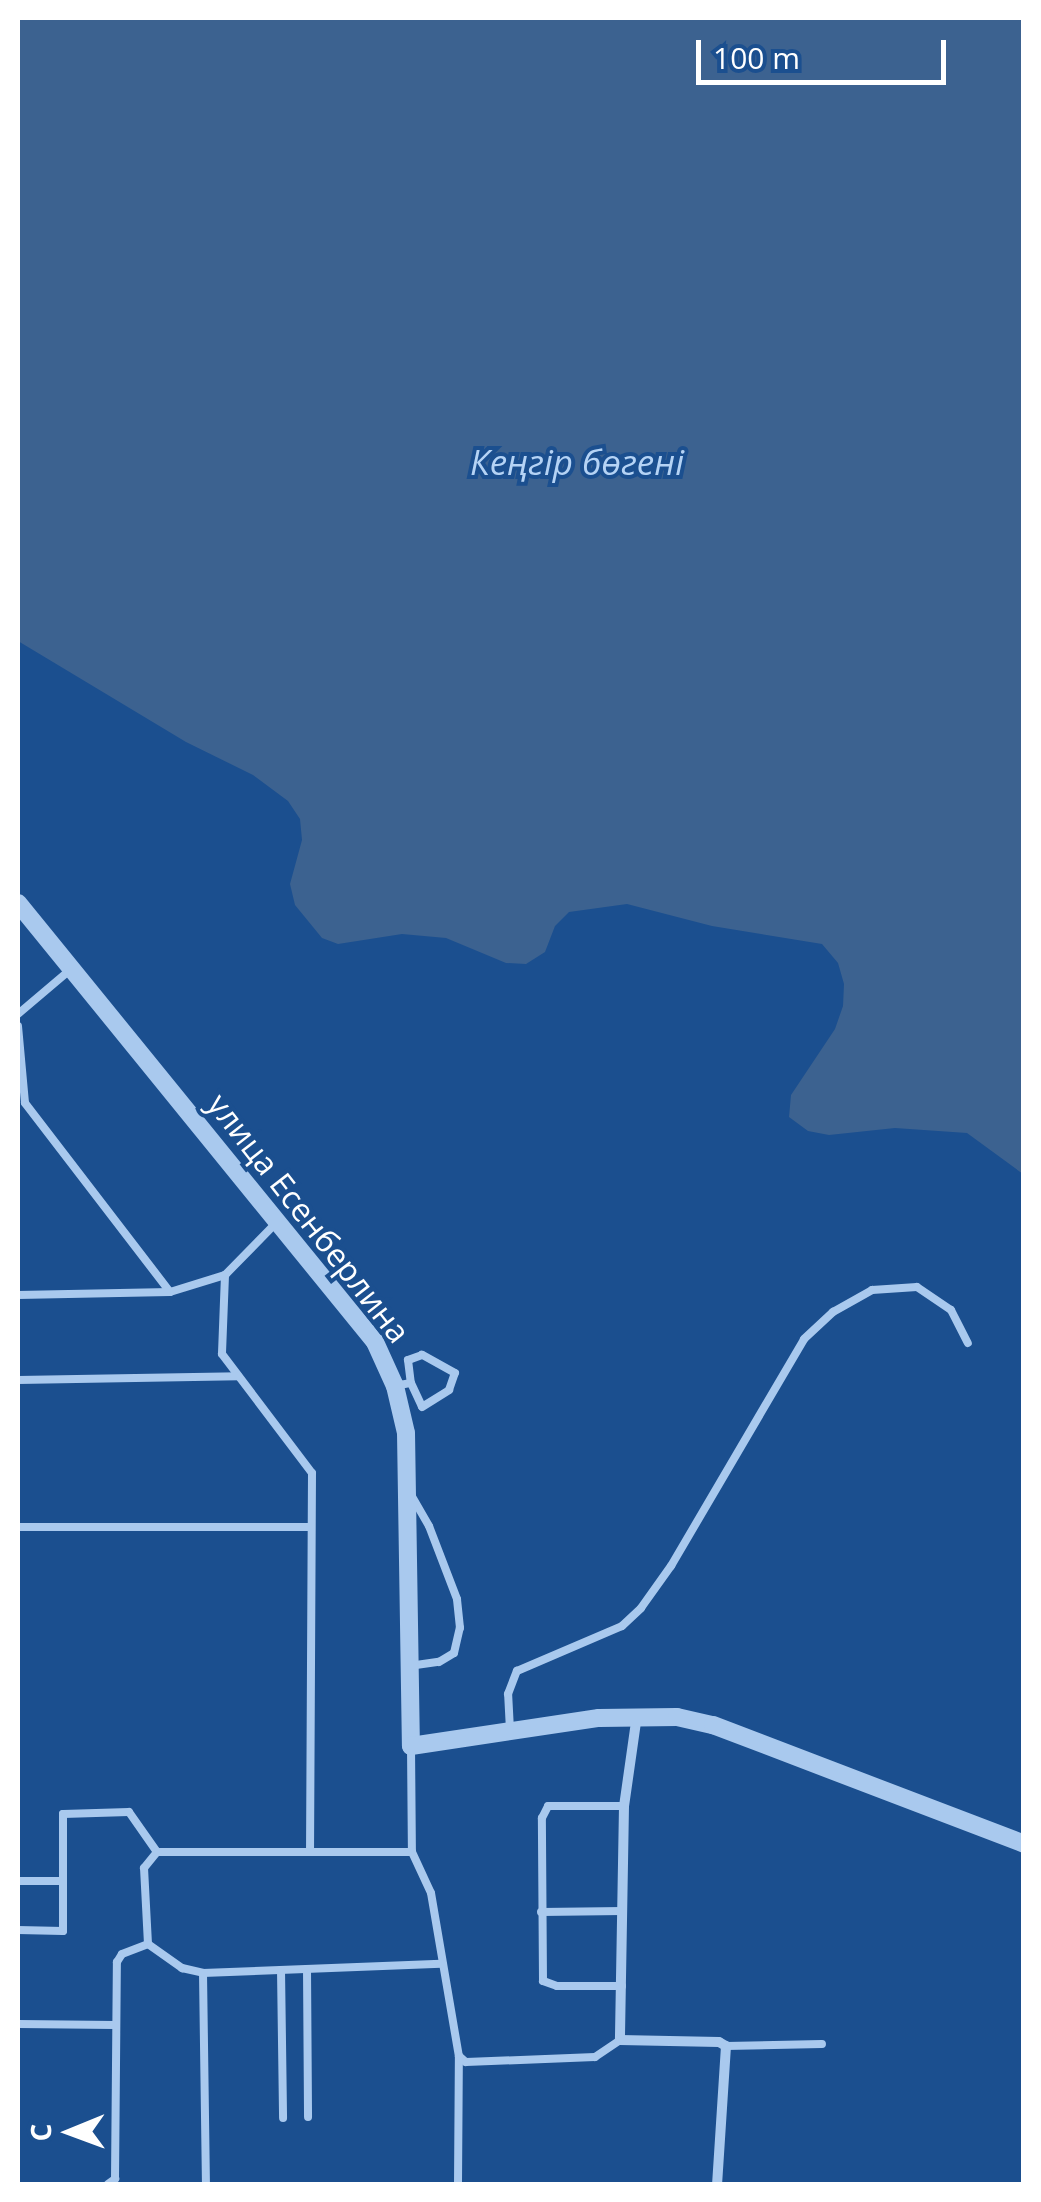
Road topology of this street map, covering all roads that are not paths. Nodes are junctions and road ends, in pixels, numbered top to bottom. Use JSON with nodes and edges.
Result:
{"nodes":[{"id":1,"x":18,"y":903,"type":"edge"},
{"id":2,"x":70,"y":969,"type":"junction"},
{"id":3,"x":18,"y":1014,"type":"edge"},
{"id":4,"x":18,"y":1026,"type":"edge"},
{"id":5,"x":279,"y":1220,"type":"junction"},
{"id":6,"x":225,"y":1275,"type":"junction"},
{"id":7,"x":170,"y":1292,"type":"junction"},
{"id":8,"x":18,"y":1295,"type":"edge"},
{"id":9,"x":968,"y":1343,"type":"dead end"},
{"id":10,"x":238,"y":1376,"type":"junction"},
{"id":11,"x":18,"y":1380,"type":"edge"},
{"id":12,"x":403,"y":1384,"type":"junction"},
{"id":13,"x":408,"y":1488,"type":"junction"},
{"id":14,"x":18,"y":1527,"type":"edge"},
{"id":15,"x":311,"y":1527,"type":"junction"},
{"id":16,"x":410,"y":1666,"type":"junction"},
{"id":17,"x":637,"y":1715,"type":"junction"},
{"id":18,"x":510,"y":1734,"type":"junction"},
{"id":19,"x":411,"y":1746,"type":"junction"},
{"id":20,"x":624,"y":1806,"type":"junction"},
{"id":21,"x":1024,"y":1844,"type":"edge"},
{"id":22,"x":157,"y":1852,"type":"junction"},
{"id":23,"x":310,"y":1852,"type":"junction"},
{"id":24,"x":412,"y":1852,"type":"junction"},
{"id":25,"x":18,"y":1881,"type":"edge"},
{"id":26,"x":63,"y":1881,"type":"junction"},
{"id":27,"x":623,"y":1911,"type":"junction"},
{"id":28,"x":541,"y":1912,"type":"junction"},
{"id":29,"x":18,"y":1930,"type":"edge"},
{"id":30,"x":148,"y":1944,"type":"junction"},
{"id":31,"x":441,"y":1964,"type":"junction"},
{"id":32,"x":306,"y":1968,"type":"junction"},
{"id":33,"x":281,"y":1970,"type":"junction"},
{"id":34,"x":203,"y":1973,"type":"junction"},
{"id":35,"x":622,"y":1986,"type":"junction"},
{"id":36,"x":18,"y":2024,"type":"edge"},
{"id":37,"x":115,"y":2025,"type":"junction"},
{"id":38,"x":620,"y":2040,"type":"junction"},
{"id":39,"x":822,"y":2044,"type":"dead end"},
{"id":40,"x":726,"y":2046,"type":"junction"},
{"id":41,"x":459,"y":2056,"type":"junction"},
{"id":42,"x":308,"y":2117,"type":"dead end"},
{"id":43,"x":283,"y":2118,"type":"dead end"},
{"id":44,"x":108,"y":2184,"type":"edge"},
{"id":45,"x":206,"y":2184,"type":"edge"},
{"id":46,"x":458,"y":2184,"type":"edge"},
{"id":47,"x":717,"y":2184,"type":"edge"}],
"edges":[{"from":1,"to":2,"type":"street","name":"улица Есенберлина"},
{"from":2,"to":3,"type":"lane"},
{"from":2,"to":5,"type":"street","name":"улица Есенберлина"},
{"from":4,"to":7,"type":"lane"},
{"from":5,"to":6,"type":"lane"},
{"from":5,"to":12,"type":"street","name":"улица Есенберлина"},
{"from":6,"to":7,"type":"lane"},
{"from":6,"to":10,"type":"lane"},
{"from":7,"to":8,"type":"lane"},
{"from":9,"to":18,"type":"lane"},
{"from":10,"to":11,"type":"lane"},
{"from":10,"to":15,"type":"lane"},
{"from":12,"to":12,"type":"lane"},
{"from":12,"to":13,"type":"street","name":"улица Есенберлина"},
{"from":13,"to":16,"type":"street","name":"улица Есенберлина"},
{"from":13,"to":16,"type":"lane"},
{"from":14,"to":15,"type":"lane"},
{"from":15,"to":23,"type":"lane"},
{"from":16,"to":19,"type":"street","name":"улица Есенберлина"},
{"from":17,"to":18,"type":"street"},
{"from":17,"to":20,"type":"street"},
{"from":17,"to":21,"type":"street"},
{"from":18,"to":19,"type":"street"},
{"from":19,"to":24,"type":"lane"},
{"from":20,"to":27,"type":"street"},
{"from":20,"to":28,"type":"lane"},
{"from":22,"to":23,"type":"lane"},
{"from":22,"to":26,"type":"lane"},
{"from":22,"to":30,"type":"lane"},
{"from":23,"to":24,"type":"lane"},
{"from":24,"to":31,"type":"lane"},
{"from":25,"to":26,"type":"lane"},
{"from":26,"to":29,"type":"lane"},
{"from":27,"to":28,"type":"lane"},
{"from":27,"to":35,"type":"street"},
{"from":28,"to":35,"type":"lane"},
{"from":30,"to":34,"type":"lane"},
{"from":30,"to":37,"type":"lane"},
{"from":31,"to":32,"type":"lane"},
{"from":31,"to":41,"type":"lane"},
{"from":32,"to":33,"type":"lane"},
{"from":32,"to":42,"type":"lane"},
{"from":33,"to":34,"type":"lane"},
{"from":33,"to":43,"type":"lane"},
{"from":34,"to":45,"type":"lane"},
{"from":35,"to":38,"type":"street"},
{"from":36,"to":37,"type":"lane"},
{"from":37,"to":44,"type":"lane"},
{"from":38,"to":40,"type":"street"},
{"from":38,"to":41,"type":"lane"},
{"from":39,"to":40,"type":"lane"},
{"from":40,"to":47,"type":"street"},
{"from":41,"to":46,"type":"lane"}]}
